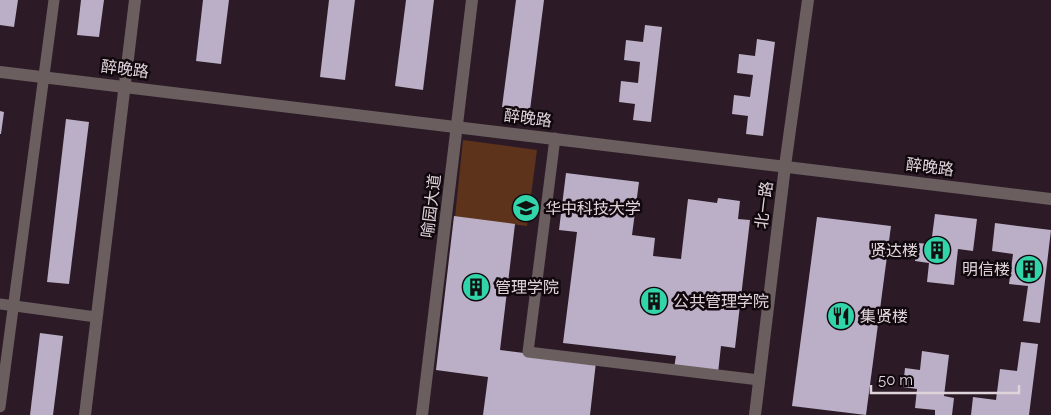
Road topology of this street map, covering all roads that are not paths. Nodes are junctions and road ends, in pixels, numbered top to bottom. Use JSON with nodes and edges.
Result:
{"nodes":[{"id":1,"x":54,"y":0,"type":"edge"},
{"id":2,"x":135,"y":0,"type":"edge"},
{"id":3,"x":472,"y":0,"type":"edge"},
{"id":4,"x":808,"y":0,"type":"edge"},
{"id":5,"x":0,"y":72,"type":"edge"},
{"id":6,"x":45,"y":77,"type":"junction"},
{"id":7,"x":124,"y":86,"type":"junction"},
{"id":8,"x":456,"y":126,"type":"junction"},
{"id":9,"x":555,"y":138,"type":"junction"},
{"id":10,"x":785,"y":166,"type":"junction"},
{"id":11,"x":1051,"y":199,"type":"edge"},
{"id":12,"x":0,"y":304,"type":"edge"},
{"id":13,"x":14,"y":306,"type":"junction"},
{"id":14,"x":96,"y":317,"type":"junction"},
{"id":15,"x":759,"y":380,"type":"junction"},
{"id":16,"x":0,"y":407,"type":"edge"},
{"id":17,"x":85,"y":415,"type":"edge"},
{"id":18,"x":422,"y":415,"type":"edge"},
{"id":19,"x":755,"y":415,"type":"edge"}],
"edges":[{"from":1,"to":6,"type":"lane"},
{"from":2,"to":7,"type":"street"},
{"from":3,"to":8,"type":"street","name":"喻园大道"},
{"from":4,"to":10,"type":"street","name":"北一路"},
{"from":5,"to":6,"type":"street","name":"醉晚路"},
{"from":6,"to":7,"type":"street","name":"醉晚路"},
{"from":6,"to":13,"type":"lane"},
{"from":7,"to":8,"type":"street","name":"醉晚路"},
{"from":7,"to":14,"type":"street"},
{"from":8,"to":9,"type":"street","name":"醉晚路"},
{"from":8,"to":18,"type":"street","name":"喻园大道"},
{"from":9,"to":10,"type":"street","name":"醉晚路"},
{"from":9,"to":15,"type":"lane"},
{"from":10,"to":11,"type":"street","name":"醉晚路"},
{"from":10,"to":15,"type":"street","name":"北一路"},
{"from":12,"to":13,"type":"lane"},
{"from":13,"to":14,"type":"lane"},
{"from":13,"to":16,"type":"lane"},
{"from":14,"to":17,"type":"street"},
{"from":15,"to":19,"type":"street","name":"北一路"}]}
